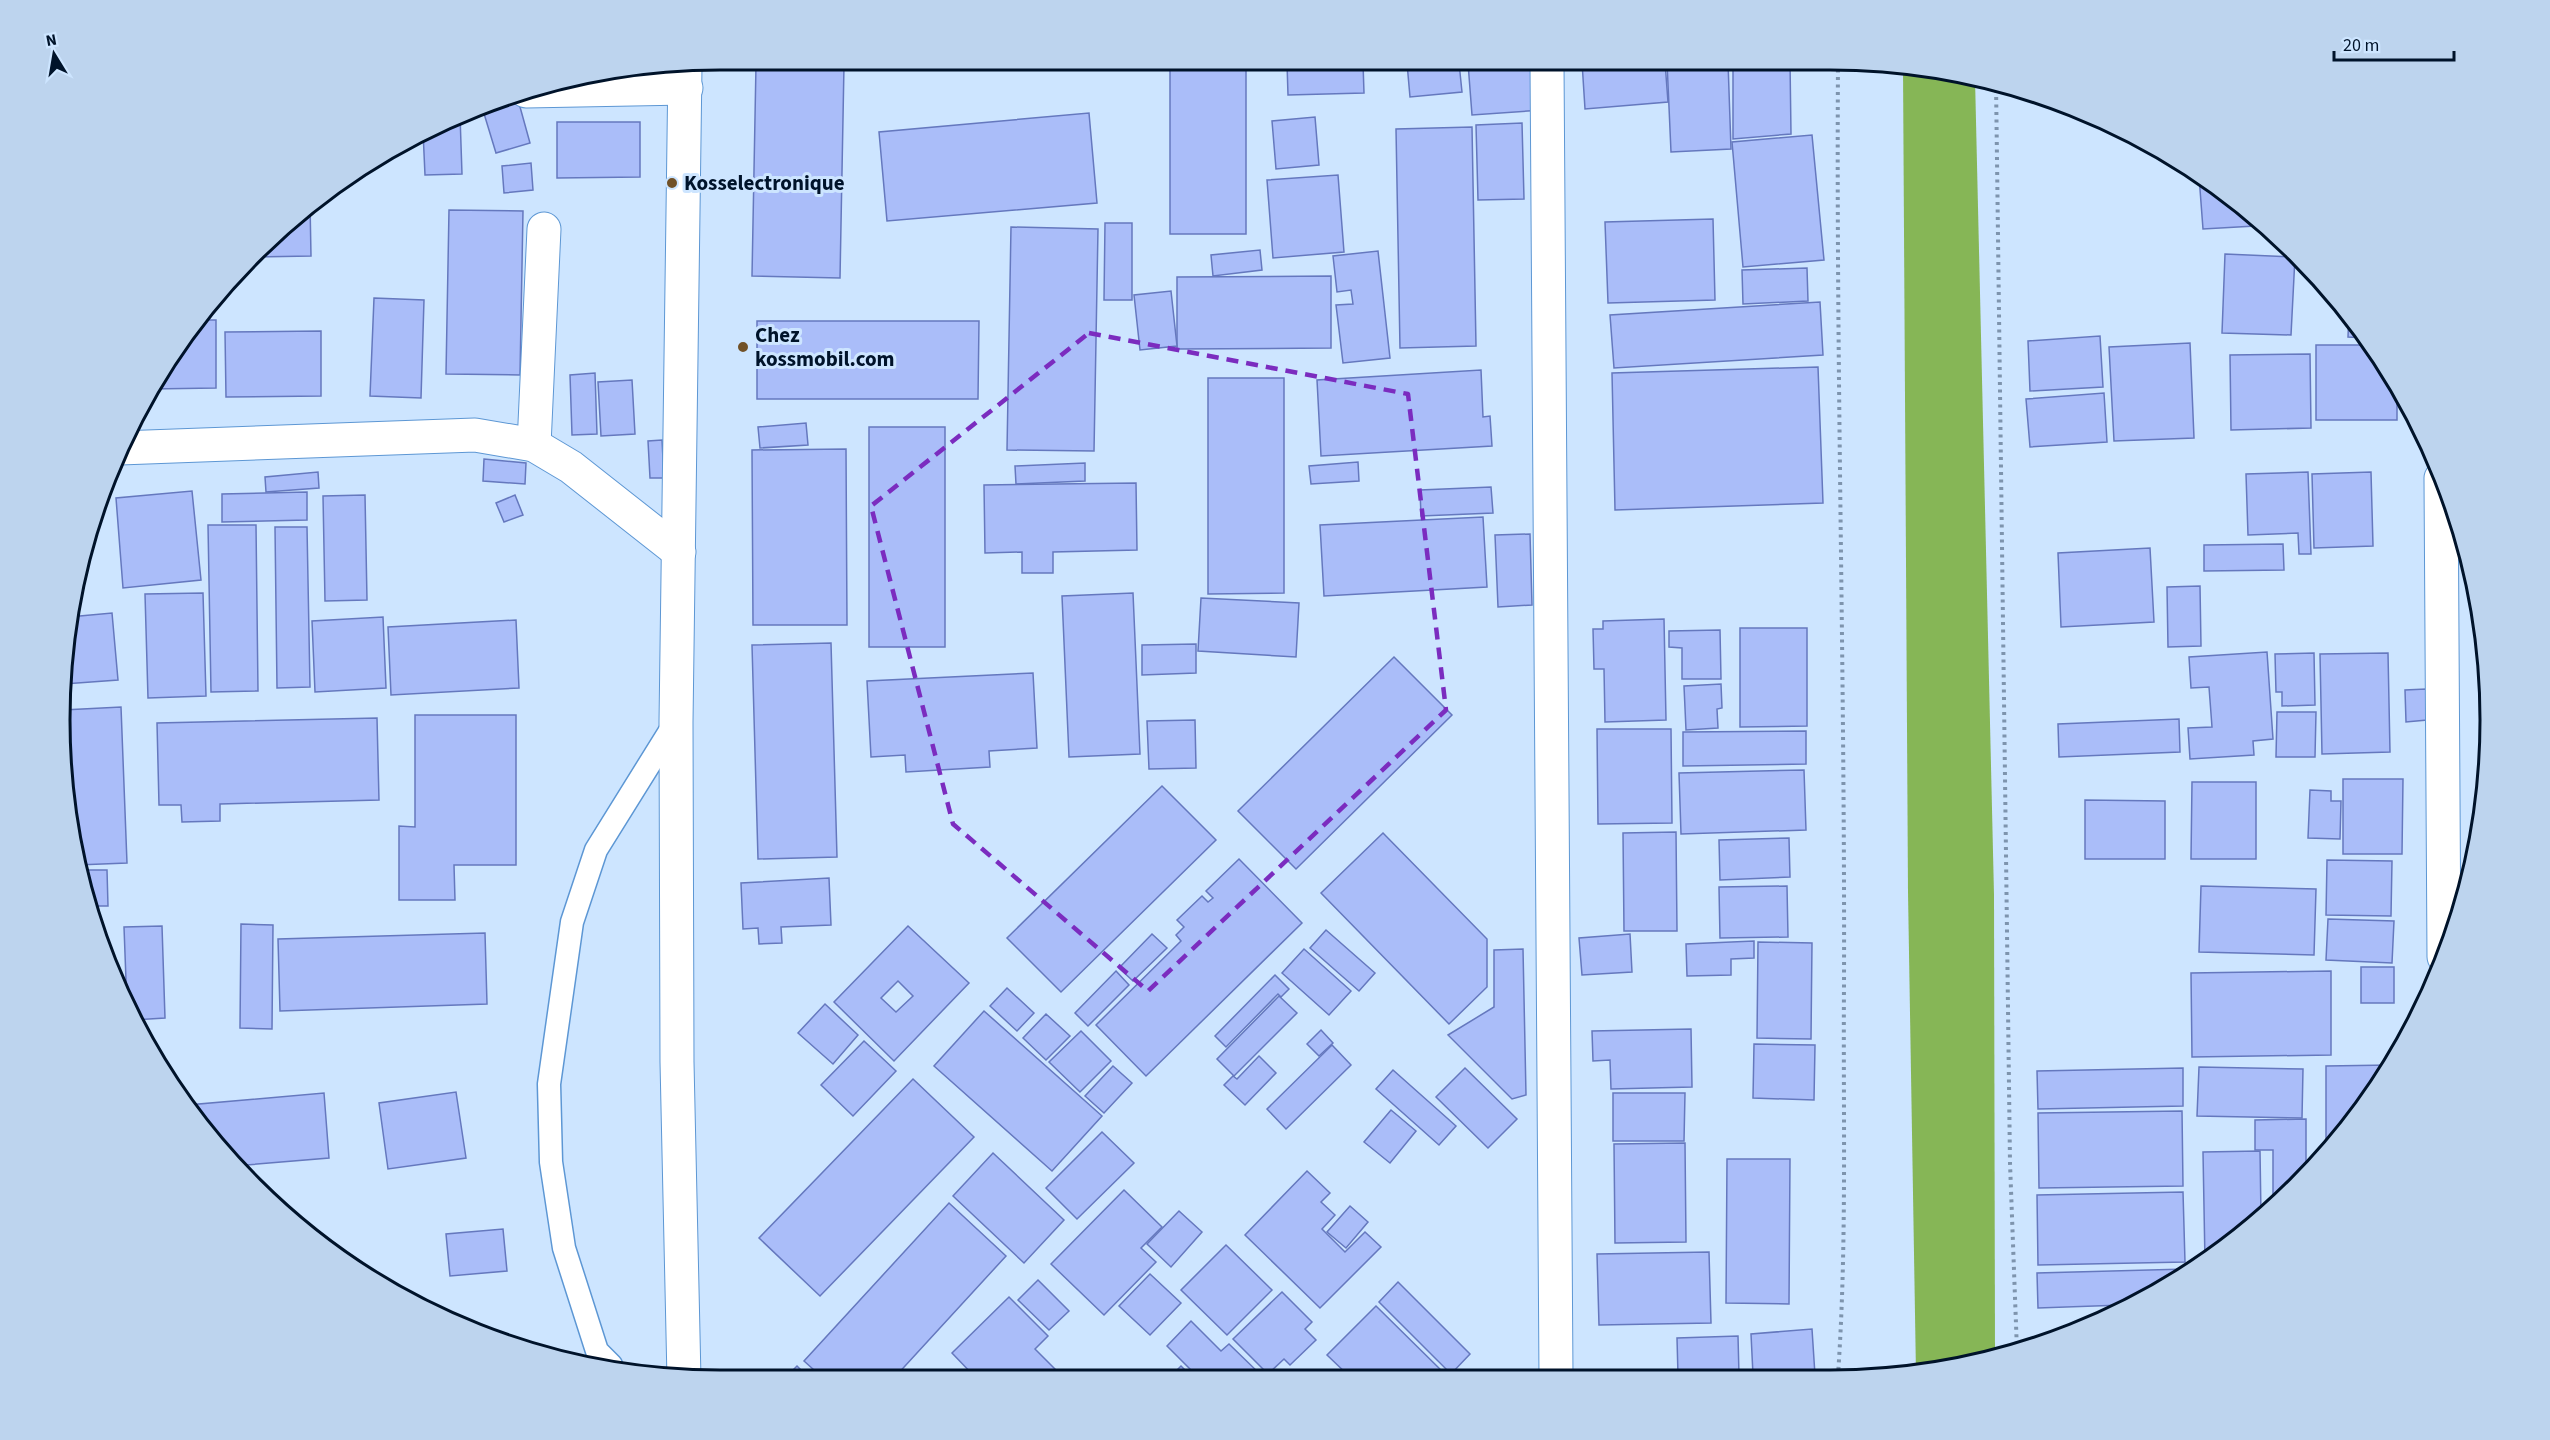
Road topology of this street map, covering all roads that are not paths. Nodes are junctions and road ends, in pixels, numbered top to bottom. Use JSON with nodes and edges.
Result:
{"nodes":[{"id":1,"x":1547,"y":70,"type":"edge"},
{"id":2,"x":685,"y":77,"type":"edge"},
{"id":3,"x":580,"y":86,"type":"edge"},
{"id":4,"x":544,"y":229,"type":"dead end"},
{"id":5,"x":534,"y":445,"type":"junction"},
{"id":6,"x":130,"y":448,"type":"edge"},
{"id":7,"x":2441,"y":501,"type":"edge"},
{"id":8,"x":679,"y":552,"type":"junction"},
{"id":9,"x":676,"y":722,"type":"junction"},
{"id":10,"x":2444,"y":932,"type":"edge"},
{"id":11,"x":605,"y":1359,"type":"edge"},
{"id":12,"x":684,"y":1368,"type":"edge"},
{"id":13,"x":1556,"y":1370,"type":"edge"}],
"edges":[{"from":1,"to":13,"type":"street"},
{"from":2,"to":3,"type":"street"},
{"from":2,"to":8,"type":"street"},
{"from":4,"to":5,"type":"street"},
{"from":5,"to":6,"type":"street"},
{"from":5,"to":8,"type":"street"},
{"from":7,"to":10,"type":"street"},
{"from":8,"to":9,"type":"street"},
{"from":9,"to":11,"type":"lane"},
{"from":9,"to":12,"type":"street"}]}
